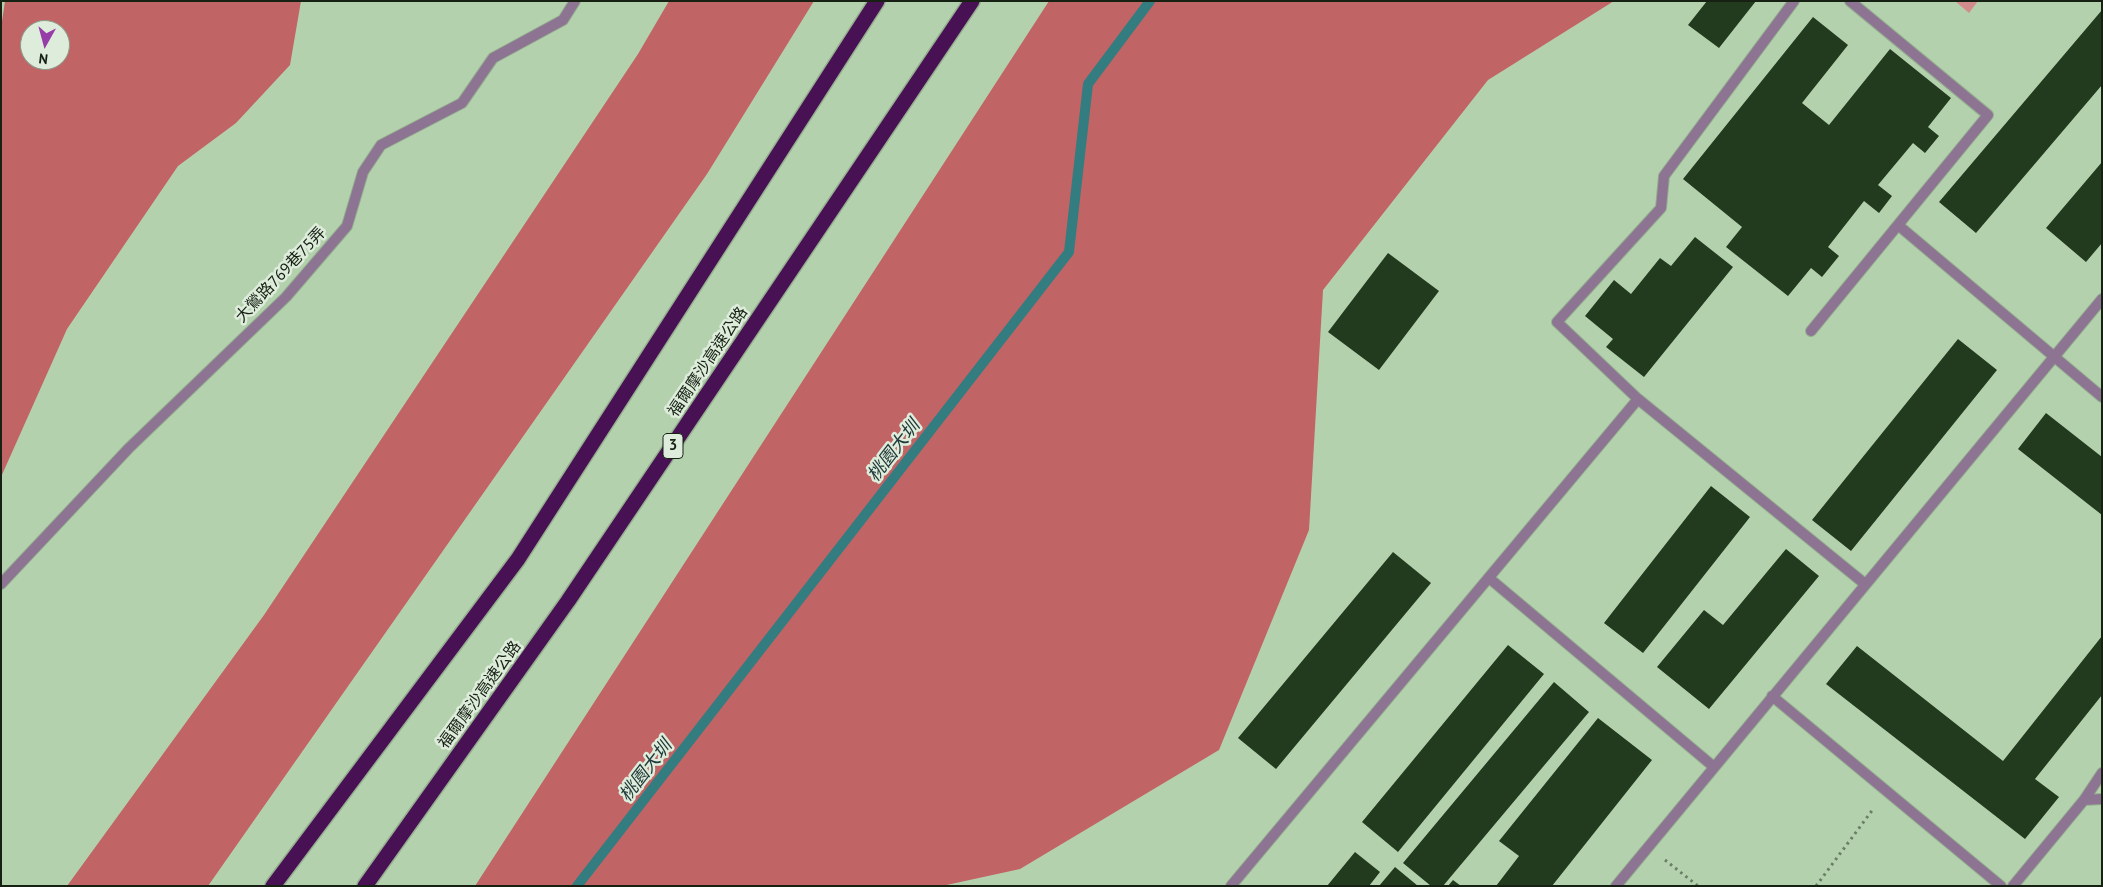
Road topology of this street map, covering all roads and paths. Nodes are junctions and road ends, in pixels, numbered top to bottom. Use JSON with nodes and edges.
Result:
{"nodes":[{"id":1,"x":574,"y":1,"type":"edge"},
{"id":2,"x":876,"y":1,"type":"edge"},
{"id":3,"x":972,"y":1,"type":"edge"},
{"id":4,"x":1794,"y":1,"type":"edge"},
{"id":5,"x":1850,"y":1,"type":"edge"},
{"id":6,"x":1898,"y":224,"type":"junction"},
{"id":7,"x":2102,"y":298,"type":"edge"},
{"id":8,"x":1811,"y":330,"type":"dead end"},
{"id":9,"x":2053,"y":357,"type":"junction"},
{"id":10,"x":2102,"y":396,"type":"edge"},
{"id":11,"x":1638,"y":399,"type":"junction"},
{"id":12,"x":1489,"y":578,"type":"junction"},
{"id":13,"x":1,"y":584,"type":"edge"},
{"id":14,"x":1865,"y":584,"type":"junction"},
{"id":15,"x":1772,"y":696,"type":"junction"},
{"id":16,"x":1714,"y":767,"type":"junction"},
{"id":17,"x":2102,"y":773,"type":"edge"},
{"id":18,"x":1887,"y":791,"type":"junction"},
{"id":19,"x":2102,"y":799,"type":"edge"},
{"id":20,"x":2084,"y":800,"type":"junction"},
{"id":21,"x":1648,"y":846,"type":"junction"},
{"id":22,"x":273,"y":886,"type":"edge"},
{"id":23,"x":365,"y":886,"type":"edge"},
{"id":24,"x":1230,"y":886,"type":"edge"},
{"id":25,"x":1616,"y":886,"type":"edge"},
{"id":26,"x":1698,"y":886,"type":"edge"},
{"id":27,"x":1816,"y":886,"type":"edge"},
{"id":28,"x":2001,"y":886,"type":"edge"},
{"id":29,"x":2013,"y":886,"type":"edge"}],
"edges":[{"from":1,"to":13,"type":"street","name":"大鶯路769巷75弄"},
{"from":2,"to":22,"type":"highway"},
{"from":3,"to":23,"type":"highway","name":"福爾摩沙高速公路","number":"3"},
{"from":4,"to":11,"type":"street"},
{"from":5,"to":6,"type":"street"},
{"from":6,"to":8,"type":"street"},
{"from":6,"to":9,"type":"street"},
{"from":7,"to":9,"type":"street"},
{"from":9,"to":10,"type":"street"},
{"from":9,"to":14,"type":"street"},
{"from":11,"to":12,"type":"street"},
{"from":11,"to":14,"type":"street"},
{"from":12,"to":16,"type":"street"},
{"from":12,"to":24,"type":"street"},
{"from":14,"to":15,"type":"street"},
{"from":15,"to":16,"type":"street"},
{"from":15,"to":18,"type":"street"},
{"from":16,"to":21,"type":"street"},
{"from":17,"to":20,"type":"street"},
{"from":18,"to":27,"type":"path"},
{"from":18,"to":28,"type":"street"},
{"from":19,"to":20,"type":"street"},
{"from":20,"to":29,"type":"street"},
{"from":21,"to":25,"type":"street"},
{"from":21,"to":26,"type":"path"}]}
